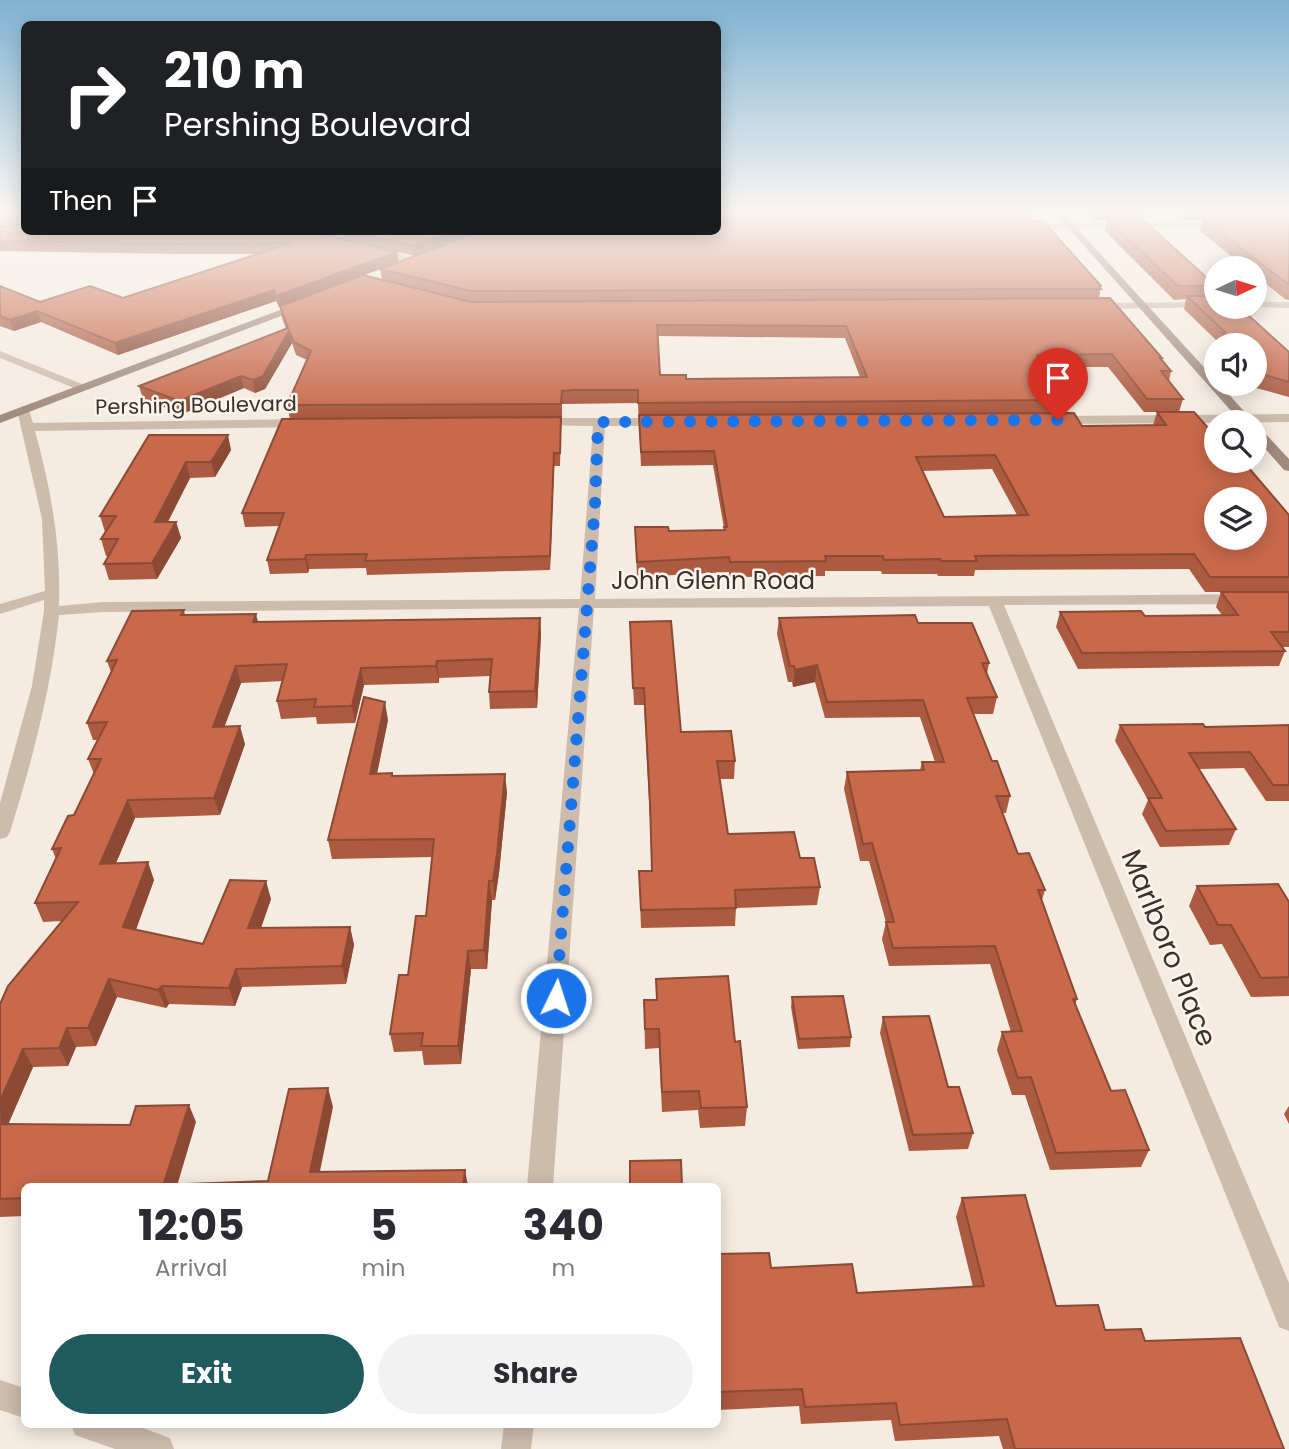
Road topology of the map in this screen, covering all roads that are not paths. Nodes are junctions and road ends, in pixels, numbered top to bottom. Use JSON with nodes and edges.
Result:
{"nodes":[{"id":1,"x":1121,"y":281,"type":"edge"},
{"id":2,"x":315,"y":300,"type":"edge"},
{"id":3,"x":1143,"y":305,"type":"junction"},
{"id":4,"x":1204,"y":305,"type":"edge"},
{"id":5,"x":1267,"y":305,"type":"edge"},
{"id":6,"x":1289,"y":305,"type":"edge"},
{"id":7,"x":1077,"y":306,"type":"edge"},
{"id":8,"x":0,"y":354,"type":"edge"},
{"id":9,"x":83,"y":388,"type":"junction"},
{"id":10,"x":1237,"y":410,"type":"edge"},
{"id":11,"x":23,"y":411,"type":"junction"},
{"id":12,"x":1289,"y":418,"type":"edge"},
{"id":13,"x":0,"y":419,"type":"edge"},
{"id":14,"x":1267,"y":419,"type":"edge"},
{"id":15,"x":1044,"y":420,"type":"edge"},
{"id":16,"x":1204,"y":420,"type":"edge"},
{"id":17,"x":530,"y":422,"type":"edge"},
{"id":18,"x":598,"y":422,"type":"junction"},
{"id":19,"x":682,"y":422,"type":"edge"},
{"id":20,"x":313,"y":423,"type":"edge"},
{"id":21,"x":27,"y":427,"type":"junction"},
{"id":22,"x":1267,"y":443,"type":"edge"},
{"id":23,"x":1289,"y":467,"type":"edge"},
{"id":24,"x":53,"y":593,"type":"junction"},
{"id":25,"x":1289,"y":599,"type":"edge"},
{"id":26,"x":995,"y":602,"type":"junction"},
{"id":27,"x":587,"y":604,"type":"junction"},
{"id":28,"x":0,"y":609,"type":"edge"},
{"id":29,"x":53,"y":611,"type":"junction"},
{"id":30,"x":0,"y":832,"type":"edge"},
{"id":31,"x":540,"y":1183,"type":"edge"},
{"id":32,"x":1289,"y":1317,"type":"edge"},
{"id":33,"x":0,"y":1395,"type":"edge"},
{"id":34,"x":21,"y":1403,"type":"edge"},
{"id":35,"x":98,"y":1428,"type":"edge"},
{"id":36,"x":519,"y":1428,"type":"edge"},
{"id":37,"x":159,"y":1449,"type":"edge"},
{"id":38,"x":516,"y":1449,"type":"edge"}],
"edges":[{"from":1,"to":3,"type":"main road"},
{"from":2,"to":9,"type":"main road"},
{"from":3,"to":4,"type":"street"},
{"from":3,"to":7,"type":"street"},
{"from":3,"to":10,"type":"main road"},
{"from":5,"to":6,"type":"street"},
{"from":8,"to":9,"type":"street"},
{"from":9,"to":11,"type":"main road"},
{"from":11,"to":13,"type":"main road"},
{"from":11,"to":21,"type":"street"},
{"from":12,"to":14,"type":"street"},
{"from":15,"to":16,"type":"street"},
{"from":17,"to":18,"type":"street"},
{"from":18,"to":19,"type":"street"},
{"from":18,"to":27,"type":"street"},
{"from":20,"to":21,"type":"street","name":"Pershing Boulevard"},
{"from":21,"to":24,"type":"street"},
{"from":22,"to":23,"type":"main road"},
{"from":24,"to":28,"type":"street"},
{"from":24,"to":29,"type":"street"},
{"from":25,"to":26,"type":"street","name":"John Glenn Road"},
{"from":26,"to":27,"type":"street","name":"John Glenn Road"},
{"from":26,"to":32,"type":"street","name":"Marlboro Place"},
{"from":27,"to":29,"type":"street","name":"John Glenn Road"},
{"from":27,"to":31,"type":"street"},
{"from":29,"to":30,"type":"street"},
{"from":33,"to":34,"type":"street"},
{"from":35,"to":37,"type":"street"},
{"from":36,"to":38,"type":"street"}]}
